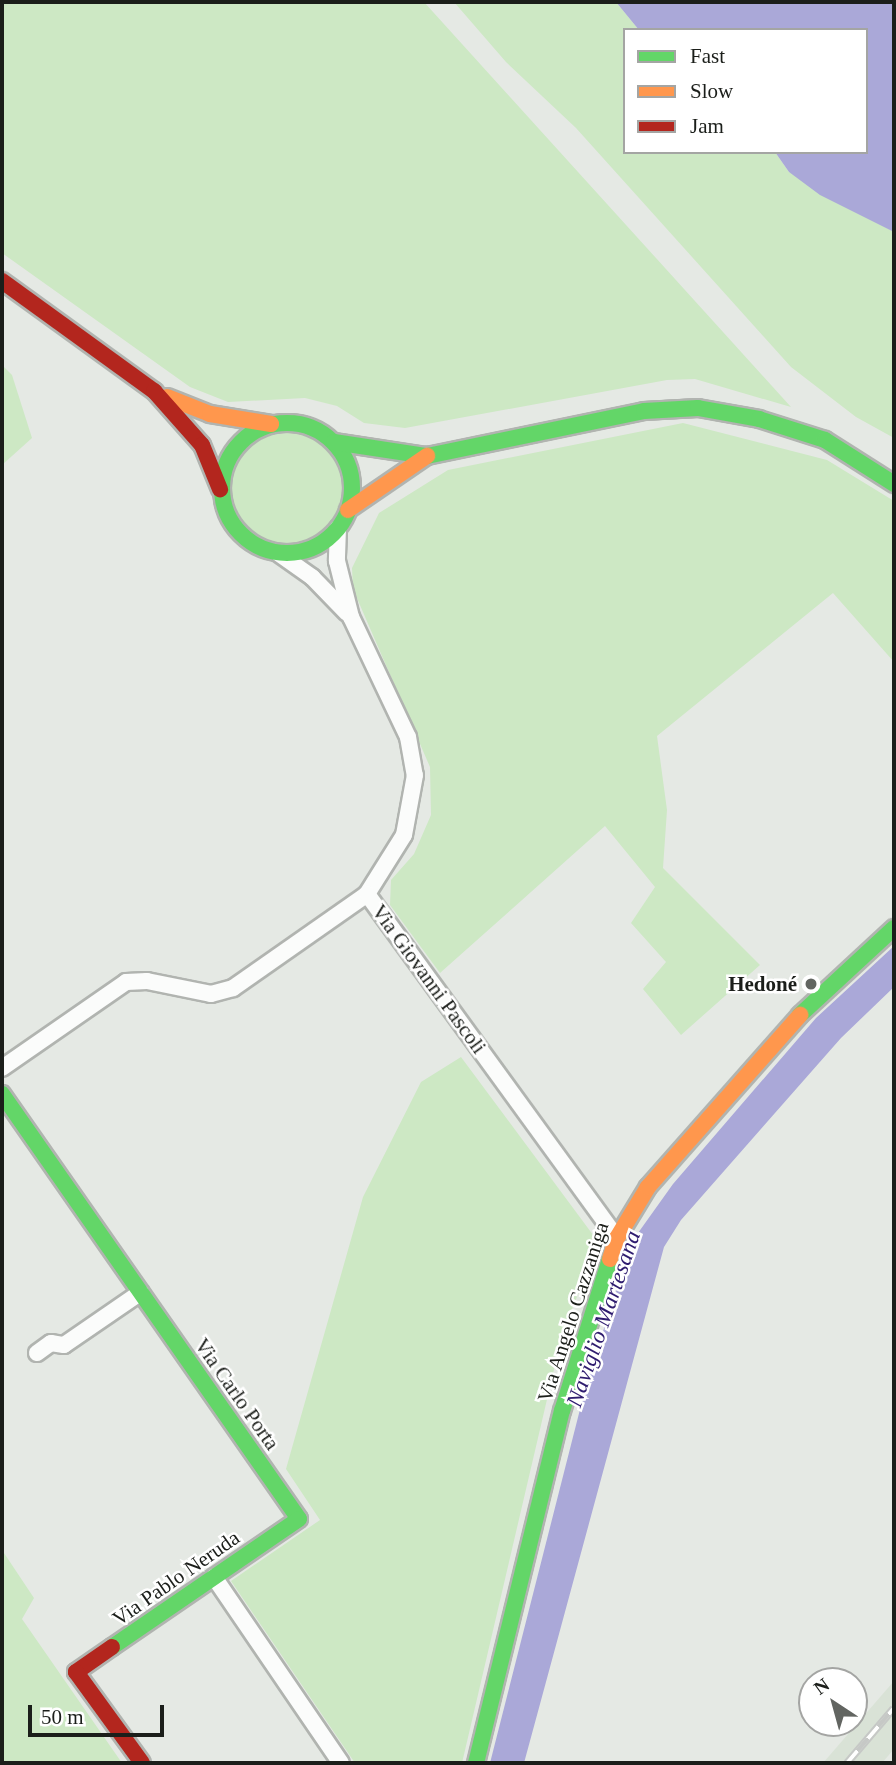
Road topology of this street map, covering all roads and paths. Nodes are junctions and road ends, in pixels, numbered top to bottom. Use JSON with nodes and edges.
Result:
{"nodes":[{"id":1,"x":2,"y":281,"type":"edge"},
{"id":2,"x":154,"y":391,"type":"junction"},
{"id":3,"x":271,"y":424,"type":"junction"},
{"id":4,"x":334,"y":442,"type":"junction"},
{"id":5,"x":427,"y":456,"type":"junction"},
{"id":6,"x":894,"y":484,"type":"edge"},
{"id":7,"x":221,"y":491,"type":"junction"},
{"id":8,"x":348,"y":510,"type":"junction"},
{"id":9,"x":338,"y":528,"type":"junction"},
{"id":10,"x":278,"y":553,"type":"junction"},
{"id":11,"x":351,"y":617,"type":"junction"},
{"id":12,"x":366,"y":894,"type":"junction"},
{"id":13,"x":894,"y":928,"type":"edge"},
{"id":14,"x":2,"y":1068,"type":"edge"},
{"id":15,"x":2,"y":1094,"type":"edge"},
{"id":16,"x":617,"y":1238,"type":"junction"},
{"id":17,"x":141,"y":1292,"type":"junction"},
{"id":18,"x":37,"y":1353,"type":"dead end"},
{"id":19,"x":299,"y":1519,"type":"joint"},
{"id":20,"x":214,"y":1577,"type":"junction"},
{"id":21,"x":142,"y":1763,"type":"edge"},
{"id":22,"x":341,"y":1763,"type":"edge"},
{"id":23,"x":476,"y":1763,"type":"edge"}],
"edges":[{"from":1,"to":2,"type":"street"},
{"from":2,"to":3,"type":"street"},
{"from":2,"to":7,"type":"street"},
{"from":3,"to":4,"type":"street"},
{"from":3,"to":7,"type":"street"},
{"from":4,"to":5,"type":"street"},
{"from":4,"to":8,"type":"street"},
{"from":5,"to":6,"type":"street"},
{"from":5,"to":8,"type":"street"},
{"from":7,"to":10,"type":"street"},
{"from":8,"to":9,"type":"street"},
{"from":9,"to":10,"type":"street"},
{"from":9,"to":11,"type":"street"},
{"from":10,"to":11,"type":"street"},
{"from":11,"to":12,"type":"street"},
{"from":12,"to":14,"type":"street","name":"Via Giovanni Pascoli"},
{"from":12,"to":16,"type":"street","name":"Via Giovanni Pascoli"},
{"from":13,"to":16,"type":"street","name":"Via Angelo Cazzaniga"},
{"from":15,"to":17,"type":"street","name":"Via Carlo Porta"},
{"from":16,"to":23,"type":"street","name":"Via Angelo Cazzaniga"},
{"from":17,"to":18,"type":"street"},
{"from":17,"to":19,"type":"street","name":"Via Carlo Porta"},
{"from":19,"to":20,"type":"street","name":"Via Pablo Neruda"},
{"from":20,"to":21,"type":"street","name":"Via Pablo Neruda"},
{"from":20,"to":22,"type":"street"}]}
